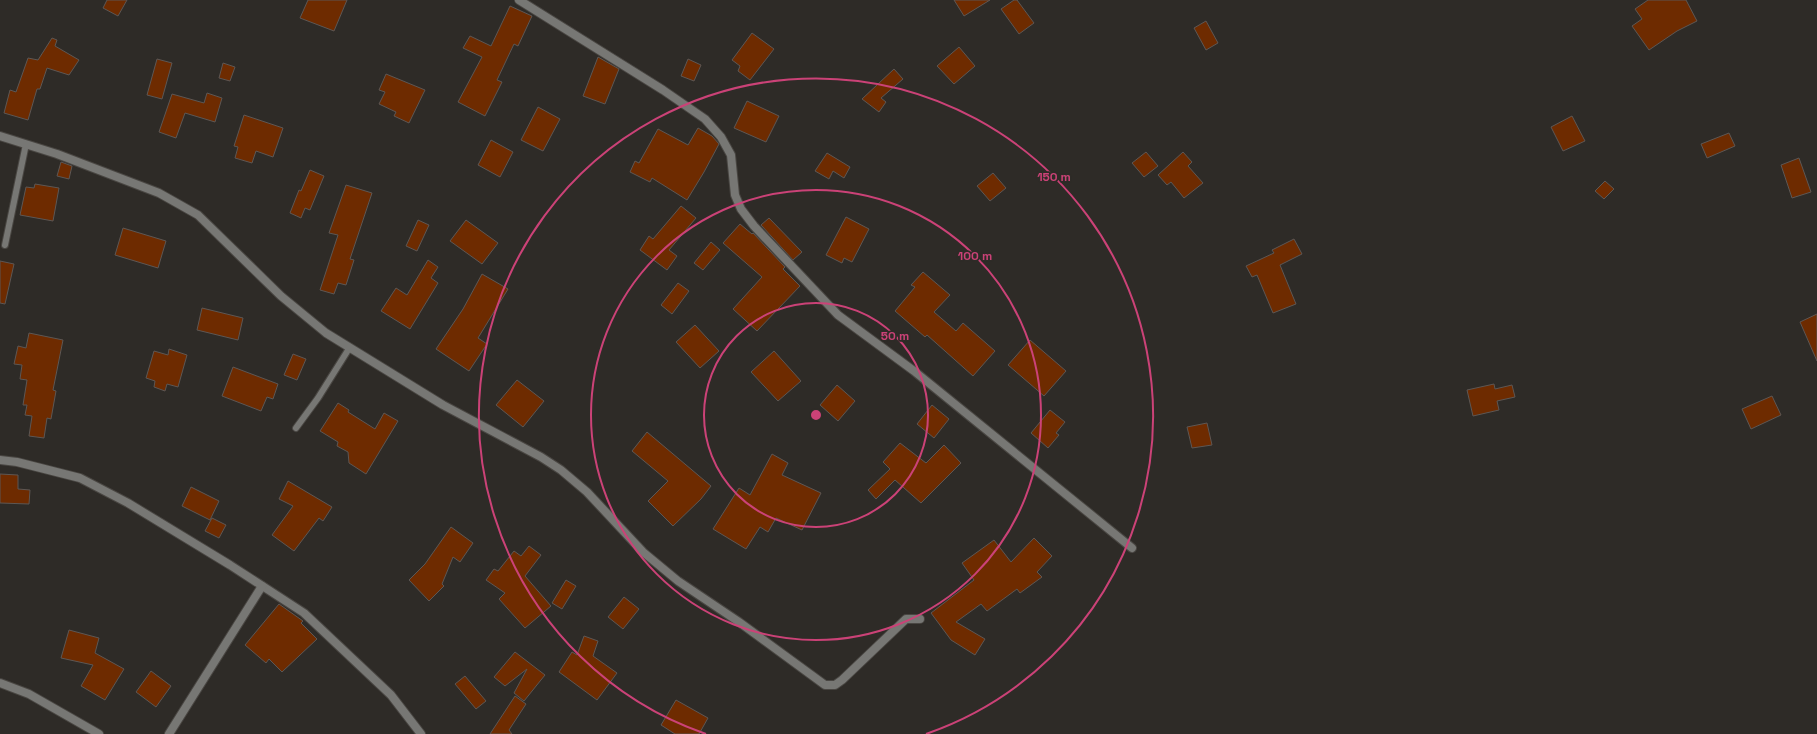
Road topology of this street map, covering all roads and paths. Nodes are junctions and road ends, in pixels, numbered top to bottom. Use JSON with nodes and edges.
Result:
{"nodes":[{"id":1,"x":519,"y":0,"type":"edge"},
{"id":2,"x":0,"y":136,"type":"edge"},
{"id":3,"x":26,"y":144,"type":"junction"},
{"id":4,"x":5,"y":245,"type":"dead end"},
{"id":5,"x":350,"y":348,"type":"junction"},
{"id":6,"x":296,"y":428,"type":"dead end"},
{"id":7,"x":0,"y":460,"type":"edge"},
{"id":8,"x":1132,"y":548,"type":"dead end"},
{"id":9,"x":262,"y":586,"type":"junction"},
{"id":10,"x":920,"y":619,"type":"dead end"},
{"id":11,"x":0,"y":683,"type":"edge"},
{"id":12,"x":100,"y":734,"type":"edge"},
{"id":13,"x":169,"y":734,"type":"edge"},
{"id":14,"x":421,"y":734,"type":"edge"}],
"edges":[{"from":1,"to":8,"type":"street"},
{"from":2,"to":3,"type":"street"},
{"from":3,"to":4,"type":"lane"},
{"from":3,"to":5,"type":"street"},
{"from":5,"to":6,"type":"lane"},
{"from":5,"to":10,"type":"street"},
{"from":7,"to":9,"type":"street"},
{"from":9,"to":13,"type":"street"},
{"from":9,"to":14,"type":"street"},
{"from":11,"to":12,"type":"street"}]}
